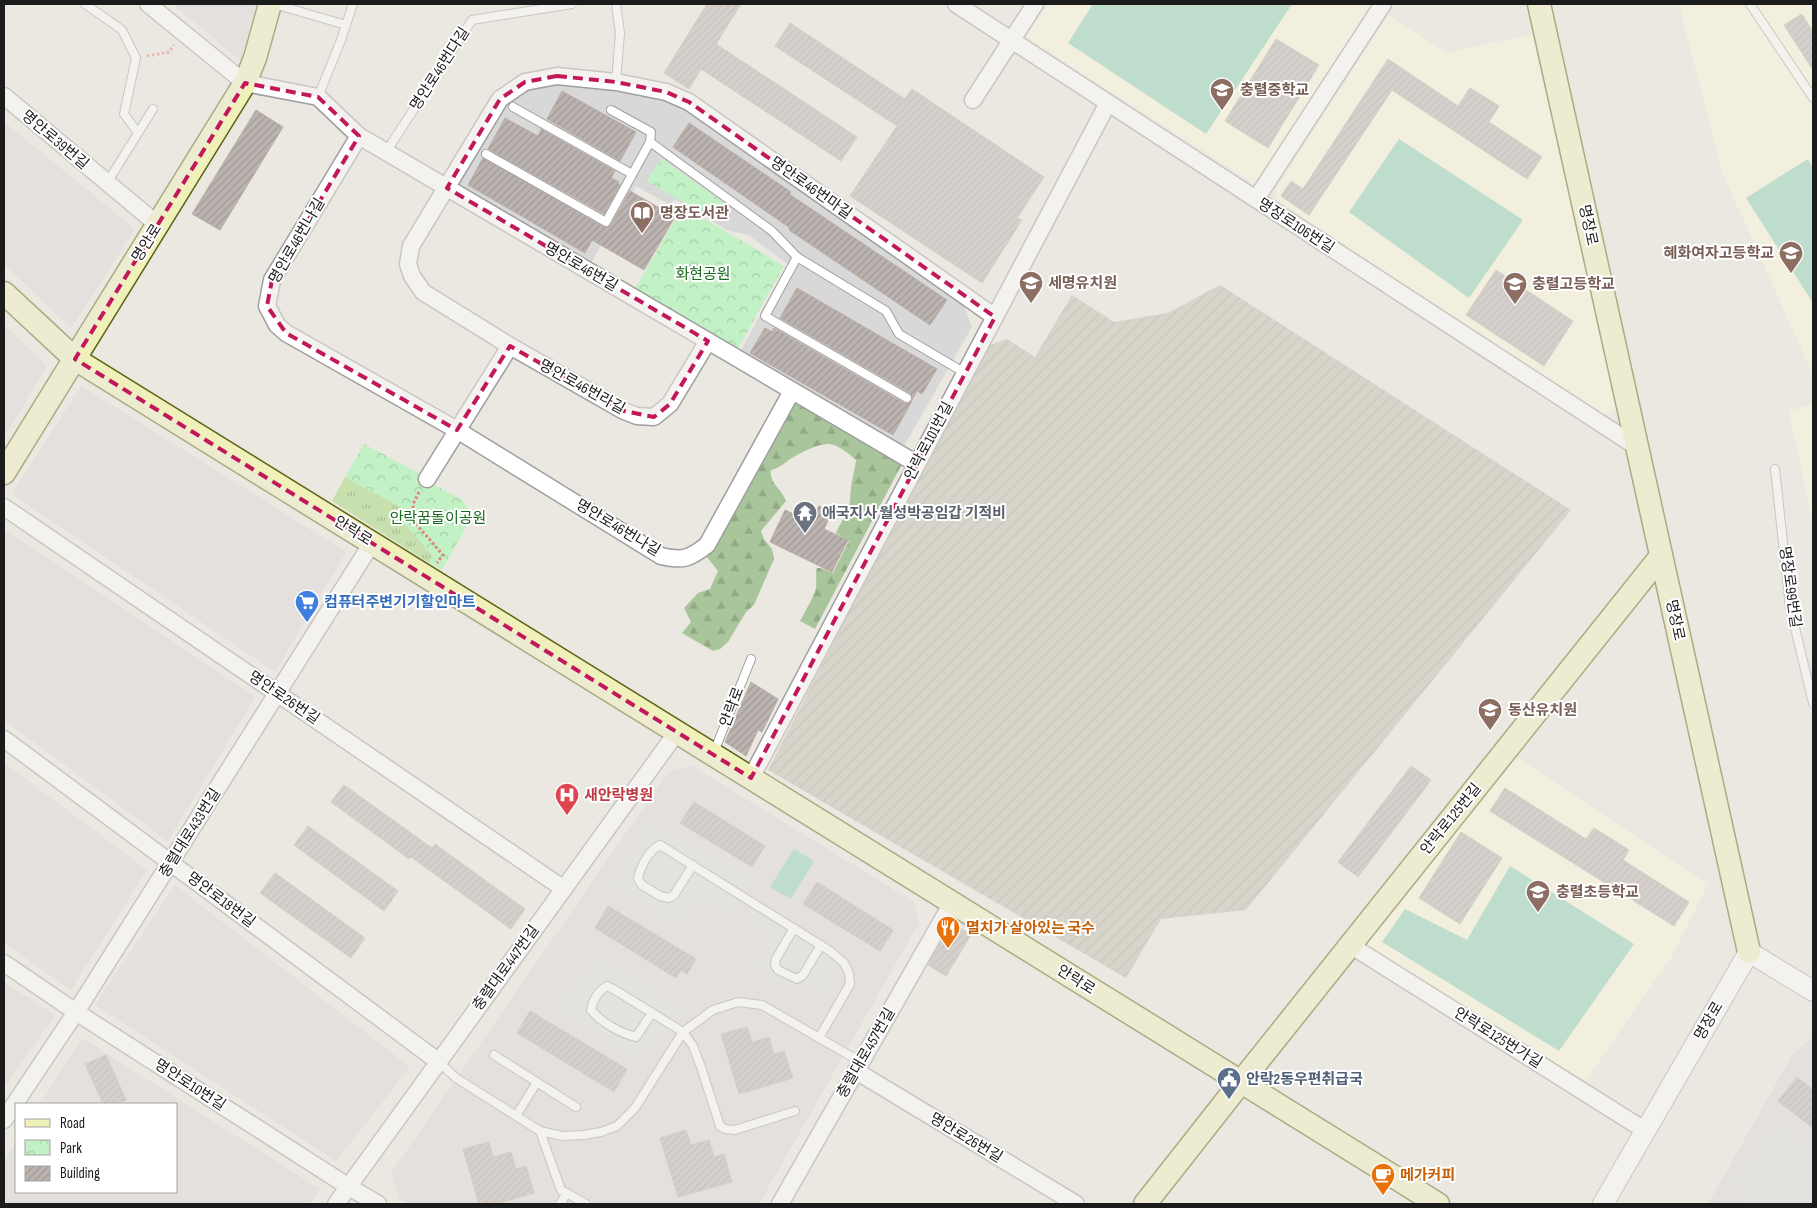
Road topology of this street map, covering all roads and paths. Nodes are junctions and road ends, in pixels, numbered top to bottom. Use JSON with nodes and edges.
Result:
{"nodes":[{"id":1,"x":85,"y":4,"type":"edge"},
{"id":2,"x":148,"y":4,"type":"edge"},
{"id":3,"x":270,"y":4,"type":"edge"},
{"id":4,"x":274,"y":4,"type":"edge"},
{"id":5,"x":353,"y":4,"type":"edge"},
{"id":6,"x":572,"y":4,"type":"edge"},
{"id":7,"x":616,"y":4,"type":"edge"},
{"id":8,"x":956,"y":4,"type":"edge"},
{"id":9,"x":1035,"y":4,"type":"edge"},
{"id":10,"x":1383,"y":4,"type":"edge"},
{"id":11,"x":1539,"y":4,"type":"edge"},
{"id":12,"x":1750,"y":4,"type":"edge"},
{"id":13,"x":346,"y":26,"type":"junction"},
{"id":14,"x":184,"y":33,"type":"junction"},
{"id":15,"x":1012,"y":40,"type":"junction"},
{"id":16,"x":136,"y":58,"type":"junction"},
{"id":17,"x":616,"y":82,"type":"junction"},
{"id":18,"x":245,"y":83,"type":"junction"},
{"id":19,"x":4,"y":96,"type":"edge"},
{"id":20,"x":318,"y":97,"type":"junction"},
{"id":21,"x":1813,"y":98,"type":"edge"},
{"id":22,"x":973,"y":100,"type":"dead end"},
{"id":23,"x":1108,"y":103,"type":"junction"},
{"id":24,"x":513,"y":107,"type":"dead end"},
{"id":25,"x":153,"y":109,"type":"dead end"},
{"id":26,"x":611,"y":110,"type":"dead end"},
{"id":27,"x":138,"y":133,"type":"junction"},
{"id":28,"x":359,"y":136,"type":"junction"},
{"id":29,"x":650,"y":142,"type":"junction"},
{"id":30,"x":386,"y":152,"type":"junction"},
{"id":31,"x":486,"y":154,"type":"dead end"},
{"id":32,"x":632,"y":174,"type":"junction"},
{"id":33,"x":107,"y":183,"type":"junction"},
{"id":34,"x":446,"y":188,"type":"junction"},
{"id":35,"x":1256,"y":199,"type":"junction"},
{"id":36,"x":158,"y":225,"type":"junction"},
{"id":37,"x":797,"y":257,"type":"junction"},
{"id":38,"x":4,"y":293,"type":"edge"},
{"id":39,"x":995,"y":317,"type":"junction"},
{"id":40,"x":708,"y":341,"type":"junction"},
{"id":41,"x":510,"y":346,"type":"junction"},
{"id":42,"x":75,"y":359,"type":"junction"},
{"id":43,"x":965,"y":373,"type":"junction"},
{"id":44,"x":792,"y":391,"type":"junction"},
{"id":45,"x":906,"y":398,"type":"dead end"},
{"id":46,"x":457,"y":430,"type":"junction"},
{"id":47,"x":1637,"y":447,"type":"junction"},
{"id":48,"x":917,"y":464,"type":"junction"},
{"id":49,"x":1775,"y":469,"type":"dead end"},
{"id":50,"x":4,"y":473,"type":"edge"},
{"id":51,"x":427,"y":479,"type":"joint"},
{"id":52,"x":4,"y":506,"type":"edge"},
{"id":53,"x":372,"y":543,"type":"junction"},
{"id":54,"x":1661,"y":556,"type":"junction"},
{"id":55,"x":435,"y":567,"type":"dead end"},
{"id":56,"x":751,"y":659,"type":"dead end"},
{"id":57,"x":278,"y":693,"type":"junction"},
{"id":58,"x":1813,"y":703,"type":"edge"},
{"id":59,"x":677,"y":732,"type":"junction"},
{"id":60,"x":4,"y":740,"type":"edge"},
{"id":61,"x":713,"y":755,"type":"junction"},
{"id":62,"x":751,"y":778,"type":"junction"},
{"id":63,"x":171,"y":863,"type":"junction"},
{"id":64,"x":692,"y":864,"type":"junction"},
{"id":65,"x":564,"y":889,"type":"junction"},
{"id":66,"x":952,"y":903,"type":"junction"},
{"id":67,"x":794,"y":928,"type":"junction"},
{"id":68,"x":821,"y":945,"type":"junction"},
{"id":69,"x":1350,"y":945,"type":"junction"},
{"id":70,"x":1749,"y":952,"type":"junction"},
{"id":71,"x":4,"y":963,"type":"edge"},
{"id":72,"x":1813,"y":991,"type":"edge"},
{"id":73,"x":76,"y":1012,"type":"junction"},
{"id":74,"x":652,"y":1013,"type":"junction"},
{"id":75,"x":683,"y":1032,"type":"junction"},
{"id":76,"x":819,"y":1038,"type":"junction"},
{"id":77,"x":494,"y":1055,"type":"dead end"},
{"id":78,"x":439,"y":1062,"type":"junction"},
{"id":79,"x":858,"y":1067,"type":"junction"},
{"id":80,"x":536,"y":1082,"type":"junction"},
{"id":81,"x":1241,"y":1082,"type":"junction"},
{"id":82,"x":15,"y":1103,"type":"edge"},
{"id":83,"x":15,"y":1104,"type":"edge"},
{"id":84,"x":576,"y":1107,"type":"dead end"},
{"id":85,"x":795,"y":1110,"type":"dead end"},
{"id":86,"x":516,"y":1116,"type":"junction"},
{"id":87,"x":4,"y":1120,"type":"edge"},
{"id":88,"x":540,"y":1131,"type":"junction"},
{"id":89,"x":1646,"y":1131,"type":"junction"},
{"id":90,"x":349,"y":1187,"type":"junction"},
{"id":91,"x":567,"y":1193,"type":"junction"},
{"id":92,"x":336,"y":1204,"type":"edge"},
{"id":93,"x":378,"y":1204,"type":"edge"},
{"id":94,"x":560,"y":1204,"type":"edge"},
{"id":95,"x":586,"y":1204,"type":"edge"},
{"id":96,"x":780,"y":1204,"type":"edge"},
{"id":97,"x":1076,"y":1204,"type":"edge"},
{"id":98,"x":1145,"y":1204,"type":"edge"},
{"id":99,"x":1438,"y":1204,"type":"edge"},
{"id":100,"x":1603,"y":1204,"type":"edge"}],
"edges":[{"from":1,"to":16,"type":"lane"},
{"from":2,"to":14,"type":"street"},
{"from":3,"to":18,"type":"main road","name":"명안로"},
{"from":4,"to":13,"type":"lane"},
{"from":5,"to":13,"type":"lane"},
{"from":6,"to":30,"type":"lane","name":"명안로46번다길"},
{"from":7,"to":17,"type":"lane"},
{"from":8,"to":15,"type":"street","name":"명장로106번길"},
{"from":9,"to":15,"type":"street"},
{"from":10,"to":35,"type":"street"},
{"from":11,"to":47,"type":"main road","name":"명장로"},
{"from":12,"to":21,"type":"lane"},
{"from":13,"to":20,"type":"lane"},
{"from":14,"to":16,"type":"path"},
{"from":14,"to":18,"type":"street"},
{"from":15,"to":22,"type":"street"},
{"from":15,"to":23,"type":"street","name":"명장로106번길"},
{"from":16,"to":27,"type":"lane"},
{"from":17,"to":34,"type":"street","name":"명안로46번마길"},
{"from":17,"to":39,"type":"street","name":"명안로46번마길"},
{"from":18,"to":20,"type":"street"},
{"from":18,"to":36,"type":"main road","name":"명안로"},
{"from":19,"to":33,"type":"street","name":"명안로39번길"},
{"from":20,"to":28,"type":"street","name":"명안로46번길"},
{"from":23,"to":35,"type":"street","name":"명장로106번길"},
{"from":23,"to":39,"type":"street","name":"안락로101번길"},
{"from":24,"to":32,"type":"lane"},
{"from":25,"to":27,"type":"lane"},
{"from":26,"to":29,"type":"lane"},
{"from":27,"to":33,"type":"lane"},
{"from":28,"to":30,"type":"street","name":"명안로46번길"},
{"from":28,"to":46,"type":"street","name":"명안로46번나길"},
{"from":29,"to":32,"type":"lane"},
{"from":29,"to":37,"type":"lane"},
{"from":30,"to":34,"type":"street","name":"명안로46번길"},
{"from":31,"to":32,"type":"lane"},
{"from":33,"to":36,"type":"street","name":"명안로39번길"},
{"from":34,"to":40,"type":"street","name":"명안로46번길"},
{"from":34,"to":41,"type":"street","name":"명안로46번라길"},
{"from":35,"to":47,"type":"street","name":"명장로106번길"},
{"from":36,"to":42,"type":"main road","name":"명안로"},
{"from":37,"to":43,"type":"lane"},
{"from":37,"to":45,"type":"lane"},
{"from":38,"to":42,"type":"main road","name":"안락로"},
{"from":39,"to":43,"type":"street","name":"안락로101번길"},
{"from":40,"to":41,"type":"street","name":"명안로46번라길"},
{"from":40,"to":44,"type":"street","name":"명안로46번길"},
{"from":41,"to":46,"type":"street"},
{"from":42,"to":50,"type":"main road","name":"명안로"},
{"from":42,"to":53,"type":"main road","name":"안락로"},
{"from":43,"to":48,"type":"street","name":"안락로101번길"},
{"from":44,"to":46,"type":"street","name":"명안로46번나길"},
{"from":44,"to":48,"type":"street","name":"명안로46번길"},
{"from":46,"to":51,"type":"street"},
{"from":47,"to":54,"type":"main road","name":"명장로"},
{"from":48,"to":62,"type":"street","name":"안락로101번길"},
{"from":49,"to":58,"type":"lane","name":"명장로99번길"},
{"from":51,"to":55,"type":"path"},
{"from":52,"to":57,"type":"street","name":"명안로26번길"},
{"from":53,"to":57,"type":"street","name":"충렬대로433번길"},
{"from":53,"to":59,"type":"main road","name":"안락로"},
{"from":54,"to":69,"type":"main road","name":"안락로125번길"},
{"from":54,"to":70,"type":"main road","name":"명장로"},
{"from":56,"to":61,"type":"lane","name":"안락로"},
{"from":57,"to":63,"type":"street","name":"충렬대로433번길"},
{"from":57,"to":65,"type":"street","name":"명안로26번길"},
{"from":59,"to":61,"type":"main road","name":"안락로"},
{"from":59,"to":65,"type":"street","name":"충렬대로447번길"},
{"from":60,"to":63,"type":"street","name":"명안로18번길"},
{"from":61,"to":62,"type":"main road","name":"안락로"},
{"from":62,"to":66,"type":"main road","name":"안락로"},
{"from":63,"to":73,"type":"street","name":"충렬대로433번길"},
{"from":63,"to":78,"type":"street","name":"명안로18번길"},
{"from":64,"to":64,"type":"lane"},
{"from":64,"to":67,"type":"lane"},
{"from":65,"to":78,"type":"street","name":"충렬대로447번길"},
{"from":66,"to":79,"type":"street","name":"충렬대로457번길"},
{"from":66,"to":81,"type":"main road","name":"안락로"},
{"from":67,"to":68,"type":"lane"},
{"from":67,"to":68,"type":"lane"},
{"from":68,"to":76,"type":"lane"},
{"from":69,"to":81,"type":"main road","name":"안락로125번길"},
{"from":69,"to":89,"type":"street","name":"안락로125번가길"},
{"from":70,"to":72,"type":"street"},
{"from":70,"to":89,"type":"street","name":"명장로"},
{"from":71,"to":73,"type":"street","name":"명안로10번길"},
{"from":73,"to":82,"type":"street","name":"충렬대로433번길"},
{"from":73,"to":90,"type":"street","name":"명안로10번길"},
{"from":74,"to":74,"type":"lane"},
{"from":74,"to":75,"type":"lane"},
{"from":75,"to":76,"type":"lane"},
{"from":75,"to":85,"type":"lane"},
{"from":75,"to":88,"type":"lane"},
{"from":76,"to":79,"type":"lane"},
{"from":77,"to":80,"type":"lane"},
{"from":78,"to":86,"type":"lane"},
{"from":78,"to":90,"type":"street","name":"충렬대로447번길"},
{"from":79,"to":96,"type":"street","name":"충렬대로457번길"},
{"from":79,"to":97,"type":"street","name":"명안로26번길"},
{"from":80,"to":84,"type":"lane"},
{"from":80,"to":86,"type":"lane"},
{"from":81,"to":98,"type":"main road","name":"안락로125번길"},
{"from":81,"to":99,"type":"main road","name":"안락로"},
{"from":83,"to":87,"type":"street","name":"충렬대로433번길"},
{"from":86,"to":88,"type":"lane"},
{"from":88,"to":91,"type":"lane"},
{"from":89,"to":100,"type":"street","name":"명장로"},
{"from":90,"to":92,"type":"street","name":"충렬대로447번길"},
{"from":90,"to":93,"type":"street","name":"명안로10번길"},
{"from":91,"to":94,"type":"lane"},
{"from":91,"to":95,"type":"lane"}]}
